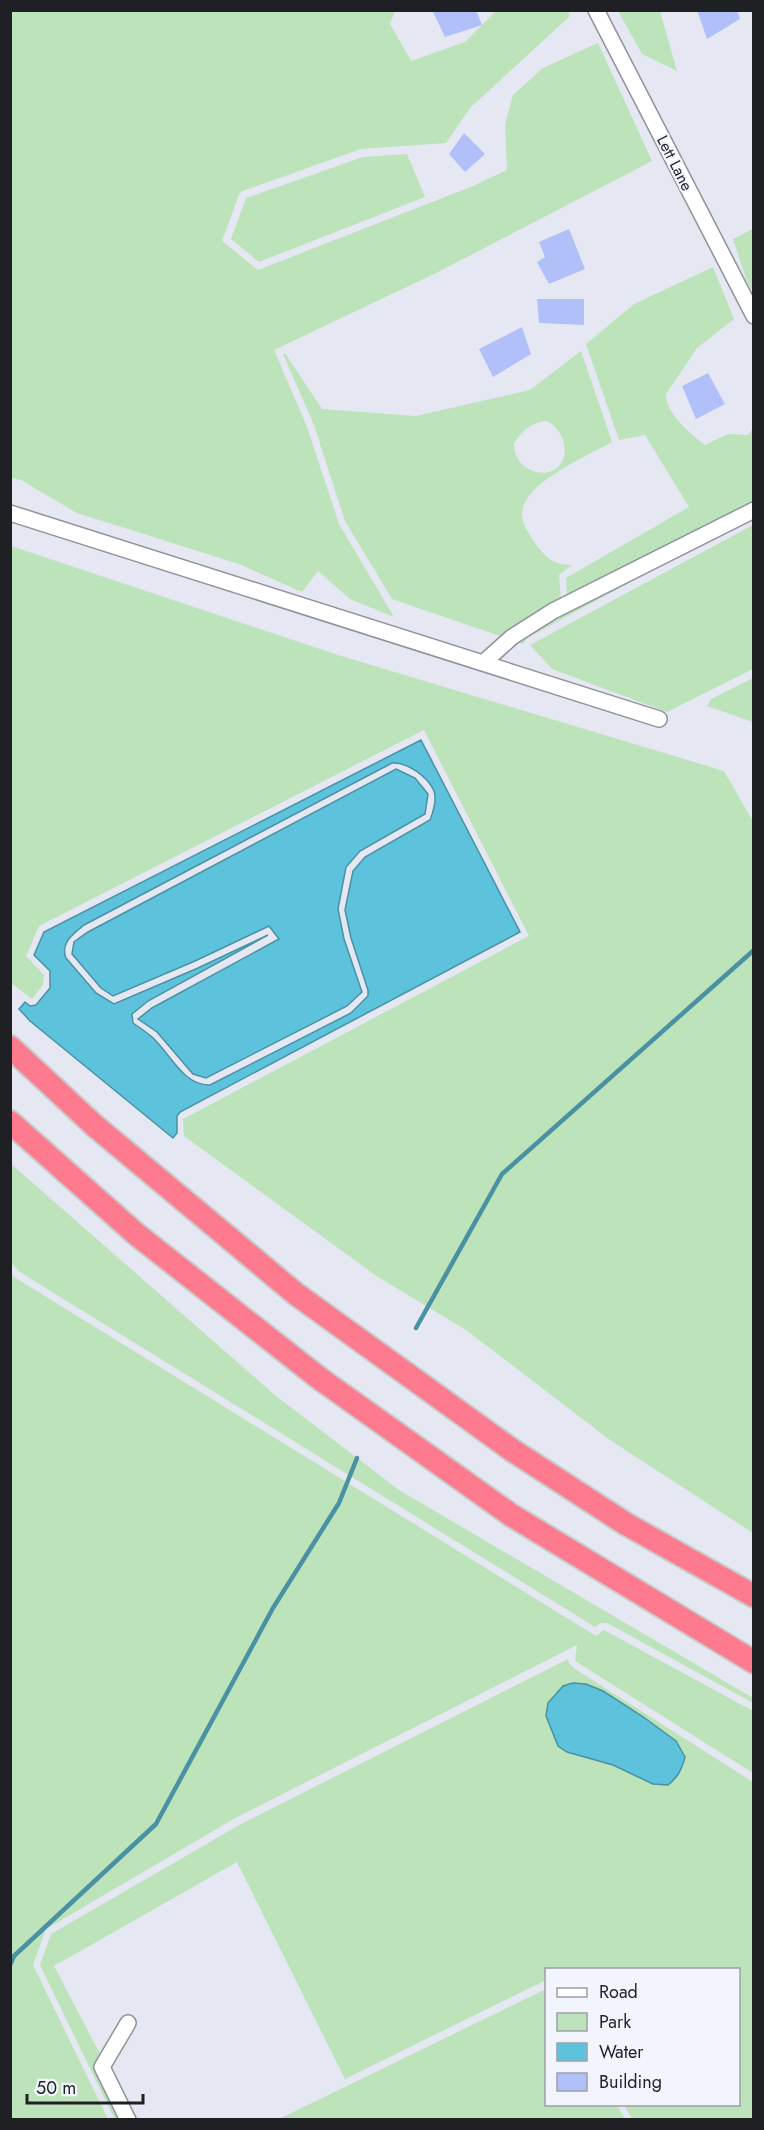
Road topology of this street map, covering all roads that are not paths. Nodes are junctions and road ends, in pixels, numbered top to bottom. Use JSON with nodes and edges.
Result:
{"nodes":[{"id":1,"x":596,"y":10,"type":"edge"},
{"id":2,"x":753,"y":316,"type":"edge"},
{"id":3,"x":753,"y":510,"type":"edge"},
{"id":4,"x":10,"y":513,"type":"edge"},
{"id":5,"x":483,"y":663,"type":"junction"},
{"id":6,"x":659,"y":719,"type":"dead end"},
{"id":7,"x":10,"y":1047,"type":"edge"},
{"id":8,"x":10,"y":1122,"type":"edge"},
{"id":9,"x":753,"y":1596,"type":"edge"},
{"id":10,"x":753,"y":1662,"type":"edge"},
{"id":11,"x":128,"y":2023,"type":"dead end"},
{"id":12,"x":128,"y":2120,"type":"edge"}],
"edges":[{"from":1,"to":2,"type":"street","name":"Lett Lane"},
{"from":3,"to":5,"type":"street"},
{"from":4,"to":5,"type":"street"},
{"from":5,"to":6,"type":"street"},
{"from":7,"to":9,"type":"highway"},
{"from":8,"to":10,"type":"highway"},
{"from":11,"to":12,"type":"street"}]}
